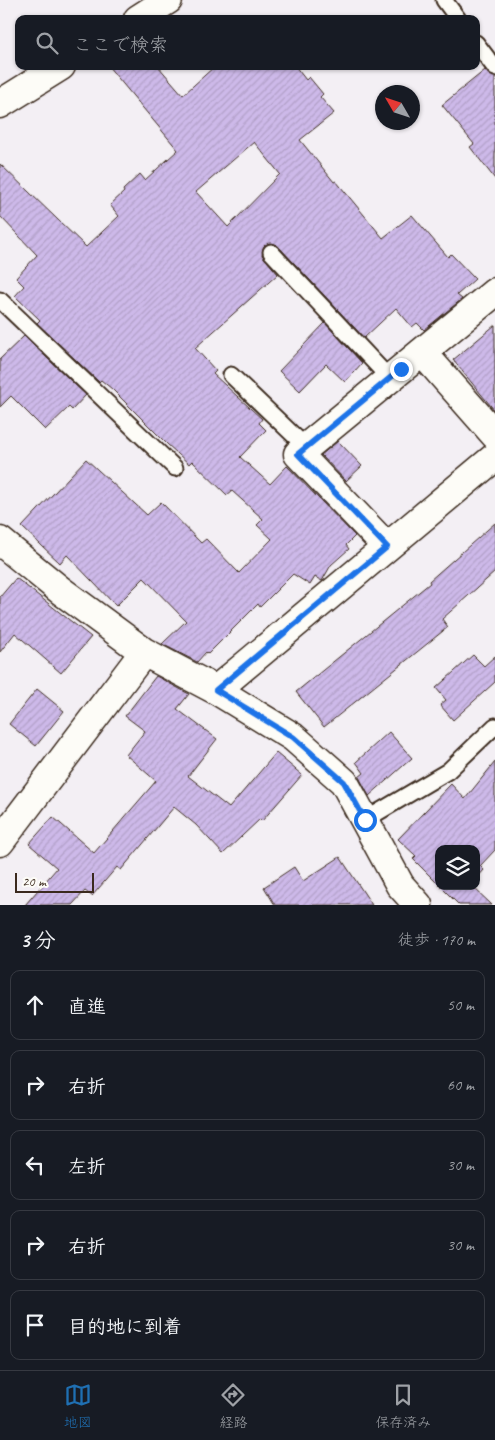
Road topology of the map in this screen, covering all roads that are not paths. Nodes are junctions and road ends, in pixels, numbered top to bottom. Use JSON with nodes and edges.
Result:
{"nodes":[{"id":1,"x":168,"y":0,"type":"edge"},
{"id":2,"x":444,"y":0,"type":"edge"},
{"id":3,"x":144,"y":15,"type":"edge"},
{"id":4,"x":455,"y":15,"type":"edge"},
{"id":5,"x":480,"y":48,"type":"edge"},
{"id":6,"x":495,"y":68,"type":"edge"},
{"id":7,"x":55,"y":70,"type":"edge"},
{"id":8,"x":0,"y":104,"type":"edge"},
{"id":9,"x":270,"y":252,"type":"dead end"},
{"id":10,"x":495,"y":292,"type":"edge"},
{"id":11,"x":0,"y":300,"type":"edge"},
{"id":12,"x":422,"y":352,"type":"junction"},
{"id":13,"x":231,"y":375,"type":"dead end"},
{"id":14,"x":390,"y":379,"type":"junction"},
{"id":15,"x":495,"y":435,"type":"edge"},
{"id":16,"x":306,"y":447,"type":"junction"},
{"id":17,"x":495,"y":456,"type":"edge"},
{"id":18,"x":175,"y":468,"type":"dead end"},
{"id":19,"x":0,"y":541,"type":"edge"},
{"id":20,"x":387,"y":547,"type":"junction"},
{"id":21,"x":144,"y":652,"type":"junction"},
{"id":22,"x":216,"y":690,"type":"junction"},
{"id":23,"x":495,"y":726,"type":"edge"},
{"id":24,"x":365,"y":820,"type":"junction"},
{"id":25,"x":0,"y":842,"type":"edge"},
{"id":26,"x":418,"y":905,"type":"edge"}],
"edges":[{"from":1,"to":3,"type":"street"},
{"from":2,"to":4,"type":"lane"},
{"from":5,"to":6,"type":"lane"},
{"from":7,"to":8,"type":"street"},
{"from":9,"to":14,"type":"lane"},
{"from":10,"to":12,"type":"street"},
{"from":11,"to":18,"type":"lane"},
{"from":12,"to":14,"type":"street"},
{"from":12,"to":15,"type":"street"},
{"from":13,"to":16,"type":"lane"},
{"from":14,"to":16,"type":"street"},
{"from":16,"to":20,"type":"street"},
{"from":17,"to":20,"type":"street"},
{"from":19,"to":21,"type":"street"},
{"from":20,"to":22,"type":"street"},
{"from":21,"to":22,"type":"street"},
{"from":21,"to":25,"type":"street"},
{"from":22,"to":24,"type":"street"},
{"from":23,"to":24,"type":"lane"},
{"from":24,"to":26,"type":"street"}]}
